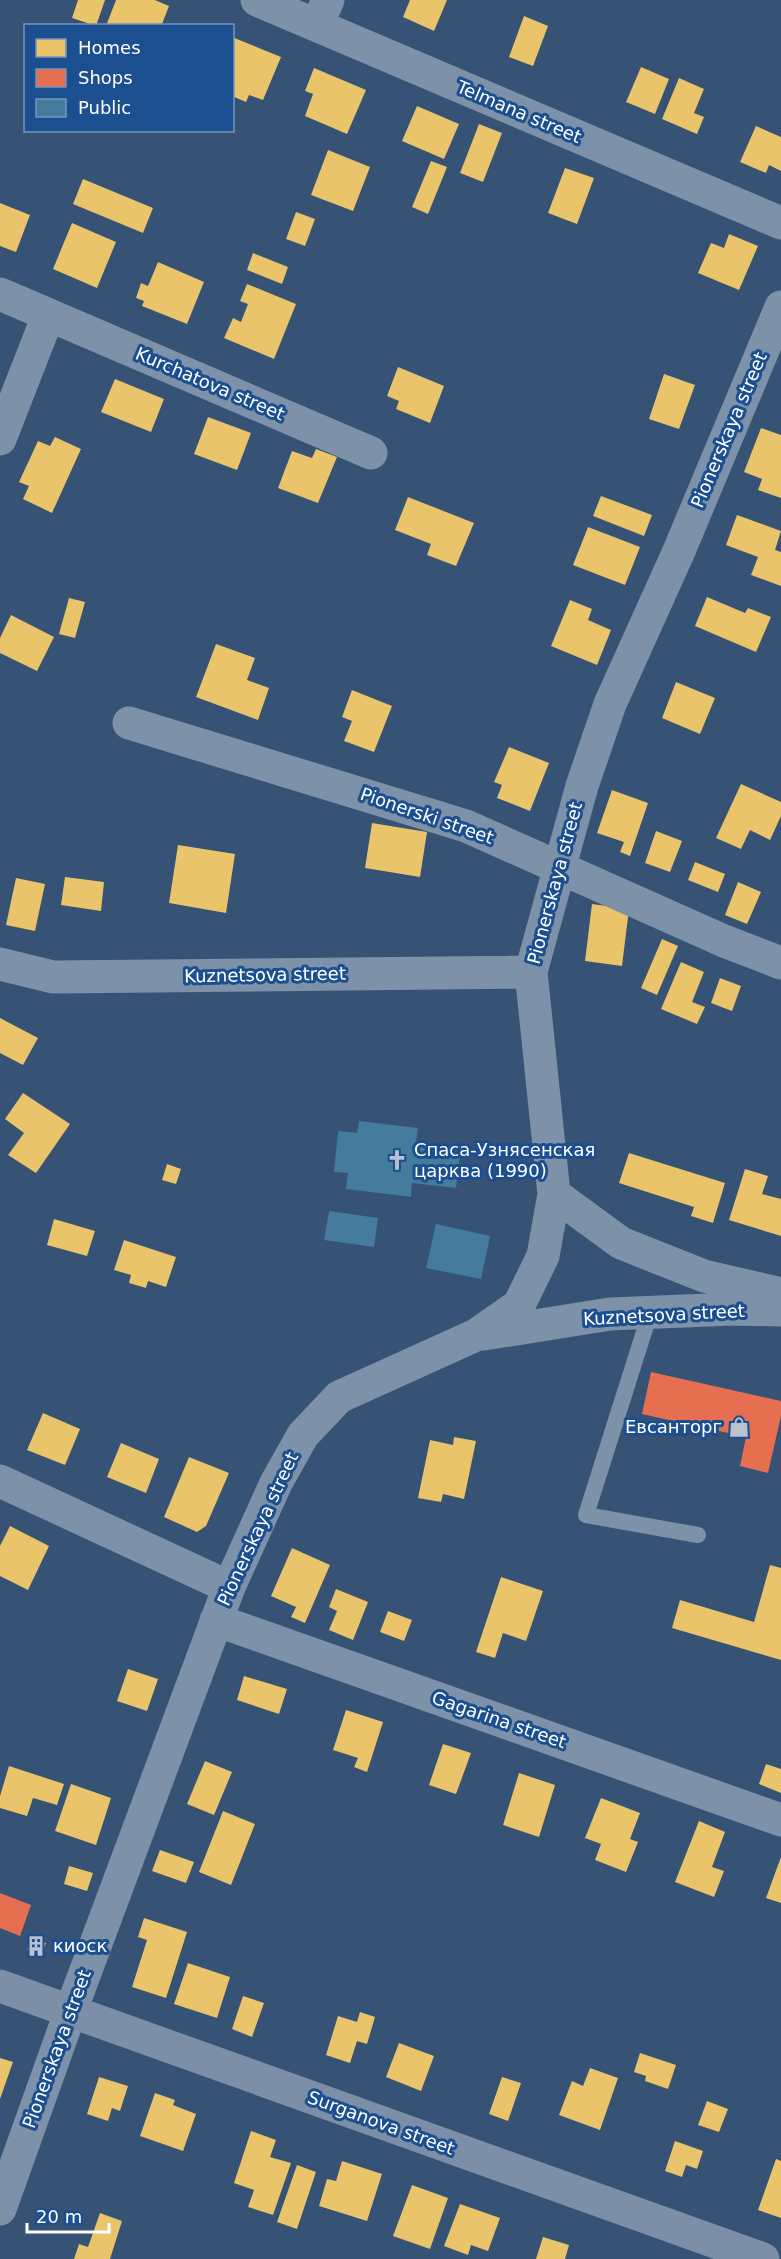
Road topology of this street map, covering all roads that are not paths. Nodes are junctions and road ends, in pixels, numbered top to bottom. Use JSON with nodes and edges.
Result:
{"nodes":[{"id":1,"x":257,"y":0,"type":"edge"},
{"id":2,"x":322,"y":13,"type":"edge"},
{"id":3,"x":781,"y":223,"type":"edge"},
{"id":4,"x":0,"y":294,"type":"edge"},
{"id":5,"x":781,"y":307,"type":"edge"},
{"id":6,"x":48,"y":316,"type":"junction"},
{"id":7,"x":0,"y":439,"type":"edge"},
{"id":8,"x":371,"y":453,"type":"dead end"},
{"id":9,"x":129,"y":723,"type":"dead end"},
{"id":10,"x":559,"y":868,"type":"junction"},
{"id":11,"x":781,"y":963,"type":"edge"},
{"id":12,"x":0,"y":964,"type":"edge"},
{"id":13,"x":531,"y":972,"type":"junction"},
{"id":14,"x":554,"y":1194,"type":"junction"},
{"id":15,"x":781,"y":1294,"type":"edge"},
{"id":16,"x":781,"y":1310,"type":"edge"},
{"id":17,"x":650,"y":1312,"type":"junction"},
{"id":18,"x":476,"y":1335,"type":"junction"},
{"id":19,"x":0,"y":1481,"type":"edge"},
{"id":20,"x":698,"y":1535,"type":"dead end"},
{"id":21,"x":229,"y":1587,"type":"junction"},
{"id":22,"x":216,"y":1620,"type":"junction"},
{"id":23,"x":781,"y":1820,"type":"edge"},
{"id":24,"x":0,"y":1986,"type":"edge"},
{"id":25,"x":70,"y":2013,"type":"junction"},
{"id":26,"x":0,"y":2208,"type":"edge"},
{"id":27,"x":763,"y":2259,"type":"edge"}],
"edges":[{"from":1,"to":2,"type":"street","name":"Telmana street"},
{"from":2,"to":3,"type":"street","name":"Telmana street"},
{"from":4,"to":6,"type":"street","name":"Kurchatova street"},
{"from":5,"to":10,"type":"street","name":"Pionerskaya street"},
{"from":6,"to":7,"type":"street"},
{"from":6,"to":8,"type":"street","name":"Kurchatova street"},
{"from":9,"to":10,"type":"street","name":"Pionerski street"},
{"from":10,"to":11,"type":"street","name":"Pionerski street"},
{"from":10,"to":13,"type":"street","name":"Pionerskaya street"},
{"from":12,"to":13,"type":"street","name":"Kuznetsova street"},
{"from":13,"to":14,"type":"street","name":"Pionerskaya street"},
{"from":14,"to":15,"type":"street","name":"Kuznetsova street"},
{"from":14,"to":18,"type":"street","name":"Pionerskaya street"},
{"from":16,"to":17,"type":"street","name":"Kuznetsova street"},
{"from":17,"to":18,"type":"street","name":"Kuznetsova street"},
{"from":17,"to":20,"type":"lane"},
{"from":18,"to":21,"type":"street","name":"Pionerskaya street"},
{"from":19,"to":21,"type":"street"},
{"from":21,"to":22,"type":"street","name":"Pionerskaya street"},
{"from":22,"to":23,"type":"street","name":"Gagarina street"},
{"from":22,"to":25,"type":"street","name":"Pionerskaya street"},
{"from":24,"to":25,"type":"main road","name":"Surganova street"},
{"from":25,"to":26,"type":"street","name":"Pionerskaya street"},
{"from":25,"to":27,"type":"main road","name":"Surganova street"}]}
